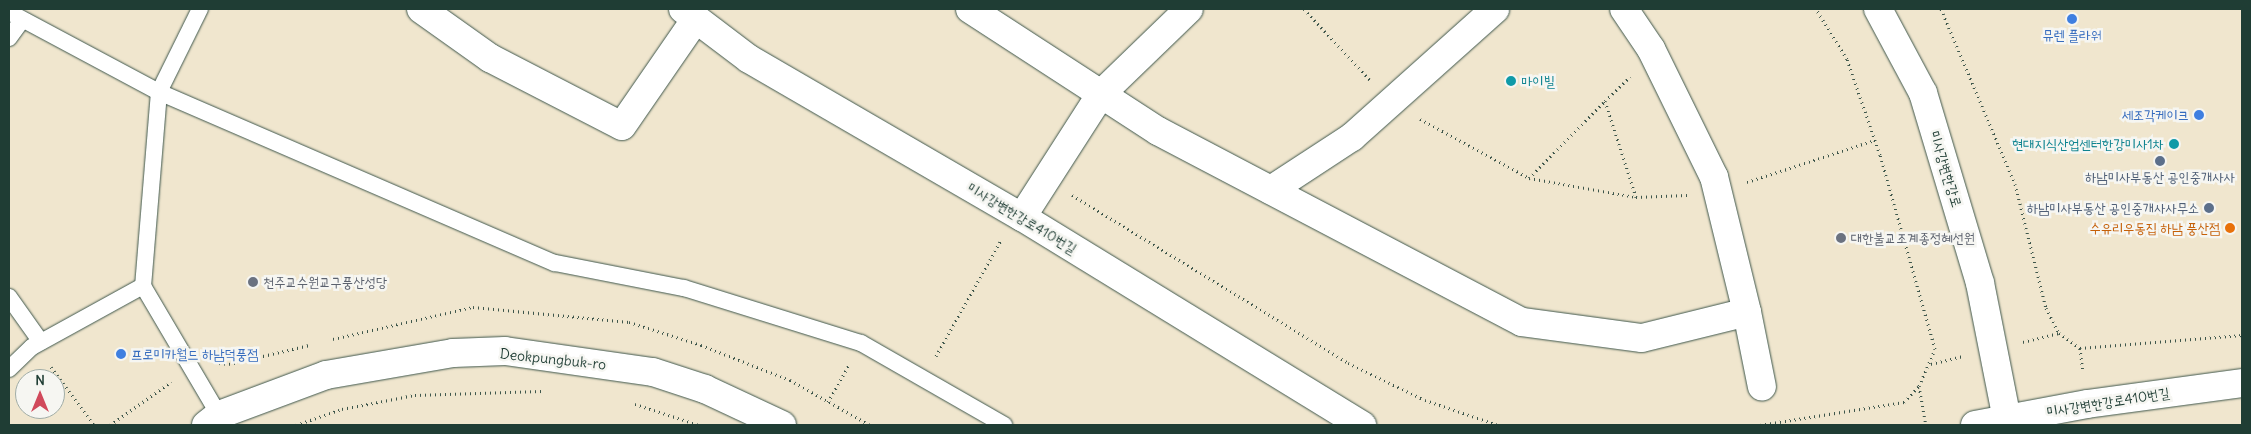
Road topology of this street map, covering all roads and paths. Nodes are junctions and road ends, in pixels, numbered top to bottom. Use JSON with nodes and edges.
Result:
{"nodes":[{"id":1,"x":200,"y":9,"type":"edge"},
{"id":2,"x":421,"y":9,"type":"edge"},
{"id":3,"x":970,"y":9,"type":"edge"},
{"id":4,"x":1189,"y":9,"type":"edge"},
{"id":5,"x":1304,"y":9,"type":"edge"},
{"id":6,"x":1495,"y":9,"type":"edge"},
{"id":7,"x":1624,"y":9,"type":"edge"},
{"id":8,"x":1816,"y":9,"type":"edge"},
{"id":9,"x":1878,"y":9,"type":"edge"},
{"id":10,"x":1941,"y":9,"type":"edge"},
{"id":11,"x":689,"y":14,"type":"edge"},
{"id":12,"x":15,"y":16,"type":"edge"},
{"id":13,"x":9,"y":38,"type":"edge"},
{"id":14,"x":1636,"y":71,"type":"dead end"},
{"id":15,"x":1376,"y":86,"type":"dead end"},
{"id":16,"x":159,"y":92,"type":"junction"},
{"id":17,"x":1101,"y":94,"type":"junction"},
{"id":18,"x":1605,"y":101,"type":"junction"},
{"id":19,"x":1411,"y":113,"type":"dead end"},
{"id":20,"x":1875,"y":140,"type":"junction"},
{"id":21,"x":1529,"y":178,"type":"junction"},
{"id":22,"x":1744,"y":183,"type":"dead end"},
{"id":23,"x":1071,"y":187,"type":"dead end"},
{"id":24,"x":1271,"y":190,"type":"junction"},
{"id":25,"x":1695,"y":194,"type":"dead end"},
{"id":26,"x":1636,"y":198,"type":"junction"},
{"id":27,"x":1013,"y":226,"type":"junction"},
{"id":28,"x":143,"y":286,"type":"junction"},
{"id":29,"x":9,"y":297,"type":"edge"},
{"id":30,"x":1747,"y":312,"type":"junction"},
{"id":31,"x":2242,"y":335,"type":"edge"},
{"id":32,"x":41,"y":342,"type":"junction"},
{"id":33,"x":861,"y":343,"type":"junction"},
{"id":34,"x":46,"y":360,"type":"dead end"},
{"id":35,"x":9,"y":370,"type":"edge"},
{"id":36,"x":173,"y":376,"type":"dead end"},
{"id":37,"x":923,"y":379,"type":"junction"},
{"id":38,"x":2242,"y":383,"type":"edge"},
{"id":39,"x":1919,"y":386,"type":"junction"},
{"id":40,"x":1762,"y":387,"type":"dead end"},
{"id":41,"x":550,"y":391,"type":"dead end"},
{"id":42,"x":632,"y":402,"type":"dead end"},
{"id":43,"x":828,"y":402,"type":"dead end"},
{"id":44,"x":212,"y":420,"type":"edge"},
{"id":45,"x":2008,"y":422,"type":"edge"},
{"id":46,"x":94,"y":425,"type":"edge"},
{"id":47,"x":110,"y":425,"type":"edge"},
{"id":48,"x":296,"y":425,"type":"edge"},
{"id":49,"x":699,"y":425,"type":"edge"},
{"id":50,"x":782,"y":425,"type":"edge"},
{"id":51,"x":1004,"y":425,"type":"edge"},
{"id":52,"x":1362,"y":425,"type":"edge"},
{"id":53,"x":1498,"y":425,"type":"edge"},
{"id":54,"x":1760,"y":425,"type":"edge"},
{"id":55,"x":1926,"y":425,"type":"edge"},
{"id":56,"x":1975,"y":425,"type":"edge"}],
"edges":[{"from":1,"to":16,"type":"lane"},
{"from":2,"to":11,"type":"street"},
{"from":3,"to":17,"type":"street"},
{"from":4,"to":17,"type":"street"},
{"from":5,"to":15,"type":"path"},
{"from":6,"to":24,"type":"street"},
{"from":7,"to":30,"type":"street"},
{"from":8,"to":20,"type":"path"},
{"from":9,"to":45,"type":"street","name":"미사강변한강로"},
{"from":10,"to":31,"type":"path"},
{"from":11,"to":27,"type":"street","name":"미사강변한강로410번길"},
{"from":12,"to":13,"type":"lane"},
{"from":12,"to":16,"type":"lane"},
{"from":14,"to":18,"type":"path"},
{"from":16,"to":28,"type":"lane"},
{"from":16,"to":33,"type":"lane"},
{"from":17,"to":24,"type":"street"},
{"from":17,"to":27,"type":"street"},
{"from":18,"to":21,"type":"path"},
{"from":18,"to":26,"type":"path"},
{"from":19,"to":21,"type":"path"},
{"from":20,"to":22,"type":"path"},
{"from":20,"to":39,"type":"path"},
{"from":21,"to":26,"type":"path"},
{"from":23,"to":53,"type":"path"},
{"from":24,"to":30,"type":"street"},
{"from":25,"to":26,"type":"path"},
{"from":27,"to":37,"type":"path"},
{"from":27,"to":52,"type":"street","name":"미사강변한강로410번길"},
{"from":28,"to":32,"type":"lane"},
{"from":28,"to":44,"type":"lane"},
{"from":29,"to":32,"type":"lane"},
{"from":30,"to":40,"type":"street"},
{"from":32,"to":35,"type":"lane"},
{"from":33,"to":37,"type":"lane"},
{"from":33,"to":43,"type":"path"},
{"from":34,"to":46,"type":"path"},
{"from":36,"to":47,"type":"path"},
{"from":37,"to":51,"type":"lane"},
{"from":38,"to":45,"type":"street","name":"미사강변한강로410번길"},
{"from":39,"to":54,"type":"path"},
{"from":39,"to":55,"type":"path"},
{"from":41,"to":48,"type":"path"},
{"from":42,"to":49,"type":"path"},
{"from":44,"to":50,"type":"street","name":"Deokpungbuk-ro"},
{"from":45,"to":56,"type":"street","name":"미사강변한강로410번길"}]}
